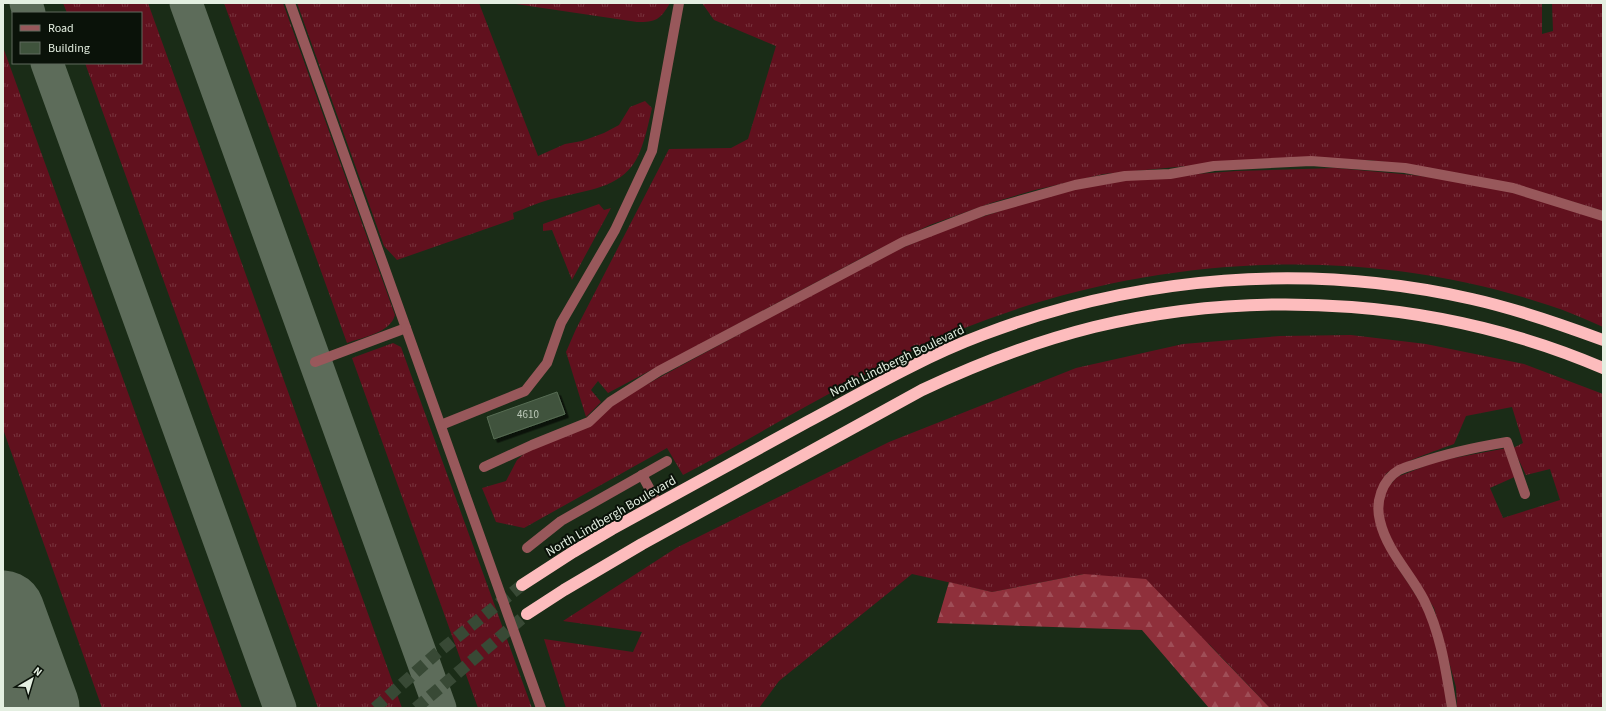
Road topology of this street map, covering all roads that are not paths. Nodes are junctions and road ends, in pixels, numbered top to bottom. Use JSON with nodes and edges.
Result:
{"nodes":[{"id":1,"x":290,"y":3,"type":"edge"},
{"id":2,"x":680,"y":3,"type":"edge"},
{"id":3,"x":1603,"y":216,"type":"edge"},
{"id":4,"x":406,"y":328,"type":"junction"},
{"id":5,"x":1603,"y":340,"type":"edge"},
{"id":6,"x":315,"y":362,"type":"dead end"},
{"id":7,"x":1603,"y":368,"type":"edge"},
{"id":8,"x":441,"y":425,"type":"junction"},
{"id":9,"x":667,"y":461,"type":"dead end"},
{"id":10,"x":484,"y":467,"type":"dead end"},
{"id":11,"x":642,"y":475,"type":"junction"},
{"id":12,"x":1525,"y":494,"type":"dead end"},
{"id":13,"x":658,"y":504,"type":"junction"},
{"id":14,"x":527,"y":548,"type":"dead end"},
{"id":15,"x":522,"y":585,"type":"tunnel mouth"},
{"id":16,"x":527,"y":614,"type":"tunnel mouth"},
{"id":17,"x":541,"y":708,"type":"edge"},
{"id":18,"x":1452,"y":708,"type":"edge"}],
"edges":[{"from":1,"to":4,"type":"lane"},
{"from":2,"to":8,"type":"lane"},
{"from":3,"to":10,"type":"lane"},
{"from":4,"to":6,"type":"lane"},
{"from":4,"to":8,"type":"lane"},
{"from":5,"to":13,"type":"highway","name":"North Lindbergh Boulevard"},
{"from":7,"to":16,"type":"highway"},
{"from":8,"to":17,"type":"lane"},
{"from":9,"to":11,"type":"lane"},
{"from":11,"to":13,"type":"lane"},
{"from":11,"to":14,"type":"lane"},
{"from":12,"to":18,"type":"lane"},
{"from":13,"to":15,"type":"highway","name":"North Lindbergh Boulevard"}]}
